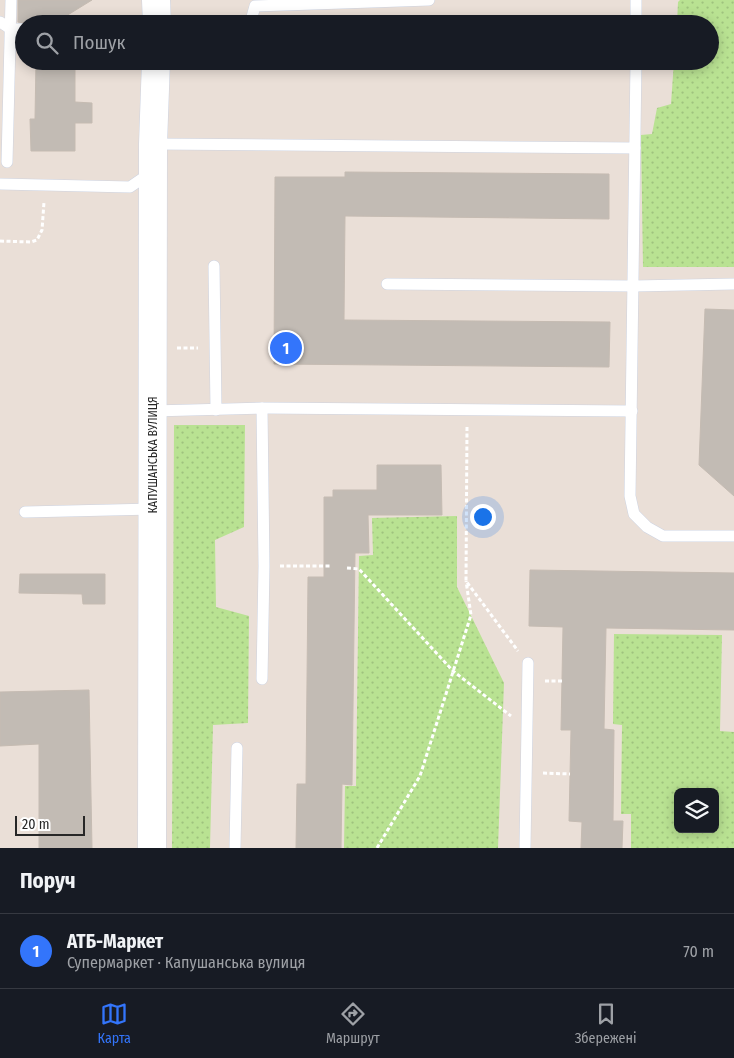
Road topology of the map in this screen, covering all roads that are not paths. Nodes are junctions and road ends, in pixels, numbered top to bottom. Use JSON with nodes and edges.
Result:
{"nodes":[{"id":1,"x":11,"y":0,"type":"edge"},
{"id":2,"x":156,"y":0,"type":"edge"},
{"id":3,"x":429,"y":0,"type":"edge"},
{"id":4,"x":636,"y":0,"type":"edge"},
{"id":5,"x":255,"y":3,"type":"edge"},
{"id":6,"x":157,"y":15,"type":"edge"},
{"id":7,"x":636,"y":15,"type":"edge"},
{"id":8,"x":0,"y":22,"type":"edge"},
{"id":9,"x":11,"y":29,"type":"junction"},
{"id":10,"x":15,"y":29,"type":"edge"},
{"id":11,"x":156,"y":70,"type":"edge"},
{"id":12,"x":636,"y":70,"type":"edge"},
{"id":13,"x":154,"y":144,"type":"junction"},
{"id":14,"x":635,"y":148,"type":"junction"},
{"id":15,"x":4,"y":162,"type":"edge"},
{"id":16,"x":153,"y":171,"type":"junction"},
{"id":17,"x":3,"y":184,"type":"edge"},
{"id":18,"x":214,"y":266,"type":"dead end"},
{"id":19,"x":388,"y":284,"type":"dead end"},
{"id":20,"x":734,"y":284,"type":"edge"},
{"id":21,"x":634,"y":286,"type":"junction"},
{"id":22,"x":262,"y":408,"type":"junction"},
{"id":23,"x":216,"y":410,"type":"junction"},
{"id":24,"x":153,"y":411,"type":"junction"},
{"id":25,"x":632,"y":411,"type":"junction"},
{"id":26,"x":153,"y":509,"type":"junction"},
{"id":27,"x":24,"y":512,"type":"dead end"},
{"id":28,"x":734,"y":536,"type":"edge"},
{"id":29,"x":528,"y":663,"type":"road end"},
{"id":30,"x":262,"y":679,"type":"dead end"},
{"id":31,"x":237,"y":748,"type":"dead end"},
{"id":32,"x":152,"y":848,"type":"edge"},
{"id":33,"x":235,"y":848,"type":"edge"},
{"id":34,"x":525,"y":848,"type":"edge"}],
"edges":[{"from":1,"to":9,"type":"lane"},
{"from":2,"to":6,"type":"street"},
{"from":3,"to":5,"type":"lane"},
{"from":4,"to":7,"type":"lane"},
{"from":8,"to":9,"type":"lane"},
{"from":9,"to":10,"type":"lane"},
{"from":9,"to":15,"type":"lane"},
{"from":11,"to":13,"type":"street","name":"КАПУШАНСЬКА ВУЛИЦЯ"},
{"from":12,"to":14,"type":"lane"},
{"from":13,"to":14,"type":"lane"},
{"from":13,"to":16,"type":"street","name":"КАПУШАНСЬКА ВУЛИЦЯ"},
{"from":14,"to":21,"type":"lane"},
{"from":15,"to":17,"type":"lane"},
{"from":16,"to":17,"type":"lane"},
{"from":16,"to":24,"type":"street","name":"КАПУШАНСЬКА ВУЛИЦЯ"},
{"from":18,"to":23,"type":"lane"},
{"from":19,"to":21,"type":"lane"},
{"from":20,"to":21,"type":"lane"},
{"from":21,"to":25,"type":"lane"},
{"from":22,"to":23,"type":"lane"},
{"from":22,"to":25,"type":"lane"},
{"from":22,"to":30,"type":"lane"},
{"from":23,"to":24,"type":"lane"},
{"from":24,"to":26,"type":"street","name":"КАПУШАНСЬКА ВУЛИЦЯ"},
{"from":25,"to":28,"type":"lane"},
{"from":26,"to":27,"type":"lane"},
{"from":26,"to":32,"type":"street","name":"КАПУШАНСЬКА ВУЛИЦЯ"},
{"from":29,"to":34,"type":"lane"},
{"from":31,"to":33,"type":"lane"}]}
